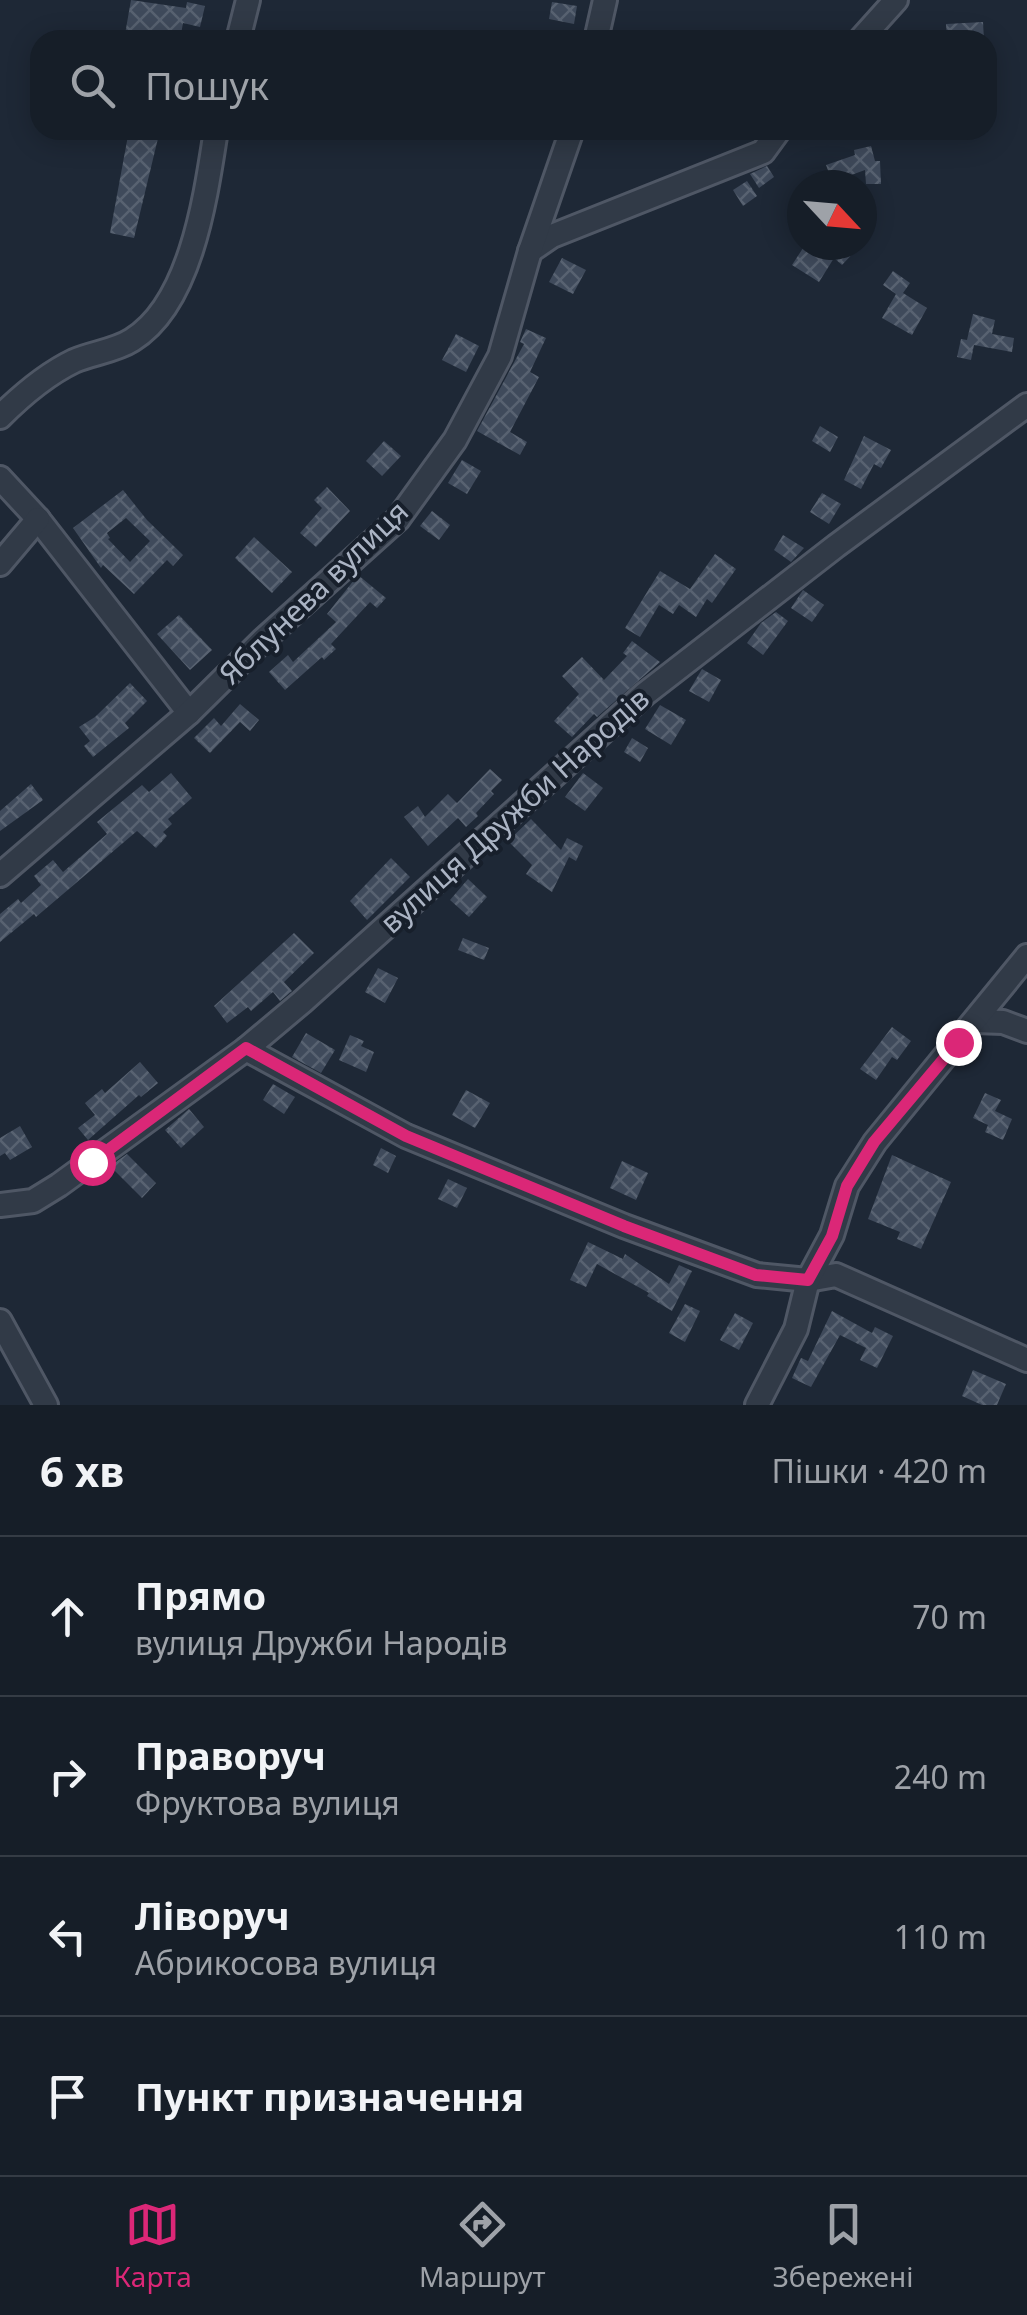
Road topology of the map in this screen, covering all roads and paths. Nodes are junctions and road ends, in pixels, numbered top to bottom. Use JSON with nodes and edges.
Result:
{"nodes":[{"id":1,"x":248,"y":0,"type":"edge"},
{"id":2,"x":605,"y":0,"type":"edge"},
{"id":3,"x":896,"y":0,"type":"edge"},
{"id":4,"x":240,"y":30,"type":"edge"},
{"id":5,"x":598,"y":30,"type":"edge"},
{"id":6,"x":869,"y":30,"type":"edge"},
{"id":7,"x":214,"y":140,"type":"edge"},
{"id":8,"x":569,"y":140,"type":"edge"},
{"id":9,"x":771,"y":140,"type":"edge"},
{"id":10,"x":530,"y":251,"type":"junction"},
{"id":11,"x":1027,"y":406,"type":"edge"},
{"id":12,"x":0,"y":417,"type":"edge"},
{"id":13,"x":0,"y":478,"type":"edge"},
{"id":14,"x":38,"y":519,"type":"junction"},
{"id":15,"x":0,"y":564,"type":"edge"},
{"id":16,"x":190,"y":714,"type":"junction"},
{"id":17,"x":0,"y":875,"type":"edge"},
{"id":18,"x":1027,"y":956,"type":"edge"},
{"id":19,"x":975,"y":1021,"type":"junction"},
{"id":20,"x":1027,"y":1031,"type":"edge"},
{"id":21,"x":246,"y":1048,"type":"junction"},
{"id":22,"x":0,"y":1205,"type":"edge"},
{"id":23,"x":808,"y":1280,"type":"junction"},
{"id":24,"x":0,"y":1320,"type":"edge"},
{"id":25,"x":1027,"y":1360,"type":"edge"},
{"id":26,"x":46,"y":1405,"type":"edge"},
{"id":27,"x":757,"y":1405,"type":"edge"}],
"edges":[{"from":1,"to":4,"type":"street"},
{"from":2,"to":5,"type":"street"},
{"from":3,"to":6,"type":"street"},
{"from":7,"to":12,"type":"street"},
{"from":8,"to":10,"type":"street","name":"Яблунева вулиця"},
{"from":9,"to":10,"type":"street"},
{"from":10,"to":16,"type":"street","name":"Яблунева вулиця"},
{"from":11,"to":21,"type":"street","name":"вулиця Дружби Народів"},
{"from":13,"to":14,"type":"street"},
{"from":14,"to":15,"type":"street"},
{"from":14,"to":16,"type":"street"},
{"from":16,"to":17,"type":"street","name":"Яблунева вулиця"},
{"from":18,"to":19,"type":"street"},
{"from":19,"to":20,"type":"street"},
{"from":19,"to":23,"type":"street"},
{"from":21,"to":22,"type":"street","name":"вулиця Дружби Народів"},
{"from":21,"to":23,"type":"street"},
{"from":23,"to":25,"type":"street"},
{"from":23,"to":27,"type":"street"},
{"from":24,"to":26,"type":"street"}]}
